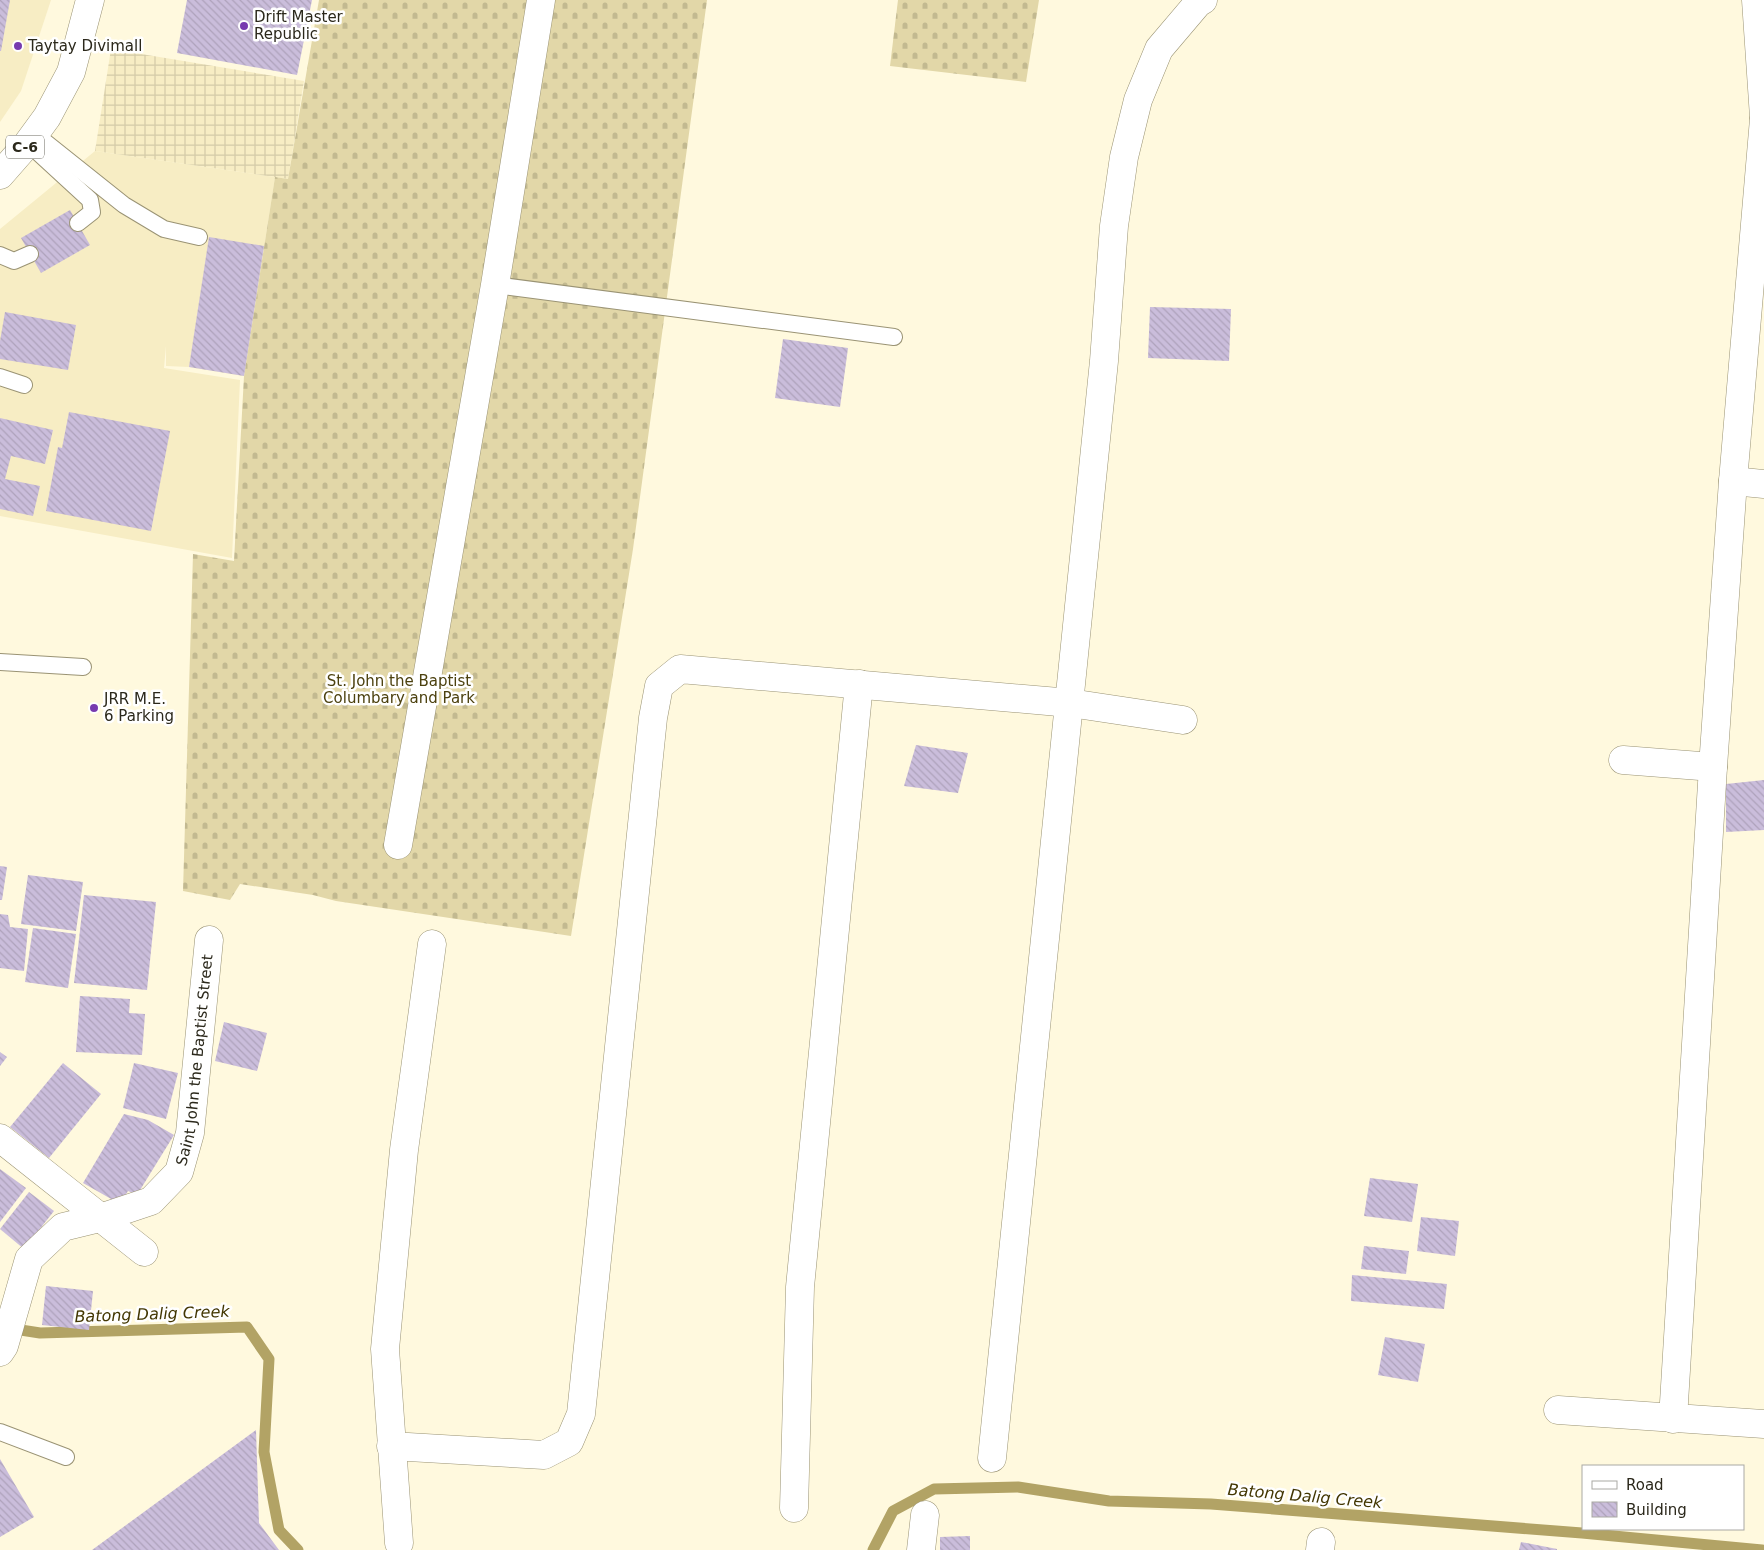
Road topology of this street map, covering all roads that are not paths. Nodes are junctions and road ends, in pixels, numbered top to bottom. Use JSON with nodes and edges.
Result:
{"nodes":[{"id":1,"x":90,"y":0,"type":"edge"},
{"id":2,"x":540,"y":0,"type":"edge"},
{"id":3,"x":1203,"y":0,"type":"edge"},
{"id":4,"x":1756,"y":0,"type":"edge"},
{"id":5,"x":1764,"y":118,"type":"edge"},
{"id":6,"x":32,"y":139,"type":"junction"},
{"id":7,"x":0,"y":175,"type":"edge"},
{"id":8,"x":78,"y":223,"type":"dead end"},
{"id":9,"x":199,"y":237,"type":"dead end"},
{"id":10,"x":30,"y":254,"type":"dead end"},
{"id":11,"x":0,"y":256,"type":"edge"},
{"id":12,"x":495,"y":285,"type":"junction"},
{"id":13,"x":894,"y":337,"type":"dead end"},
{"id":14,"x":0,"y":377,"type":"edge"},
{"id":15,"x":24,"y":385,"type":"dead end"},
{"id":16,"x":1733,"y":481,"type":"junction"},
{"id":17,"x":1764,"y":484,"type":"edge"},
{"id":18,"x":0,"y":662,"type":"edge"},
{"id":19,"x":83,"y":667,"type":"dead end"},
{"id":20,"x":859,"y":684,"type":"junction"},
{"id":21,"x":1070,"y":703,"type":"junction"},
{"id":22,"x":1183,"y":720,"type":"dead end"},
{"id":23,"x":1623,"y":760,"type":"dead end"},
{"id":24,"x":1713,"y":767,"type":"junction"},
{"id":25,"x":398,"y":845,"type":"dead end"},
{"id":26,"x":209,"y":940,"type":"dead end"},
{"id":27,"x":432,"y":944,"type":"dead end"},
{"id":28,"x":0,"y":1138,"type":"edge"},
{"id":29,"x":100,"y":1218,"type":"junction"},
{"id":30,"x":144,"y":1252,"type":"dead end"},
{"id":31,"x":0,"y":1352,"type":"edge"},
{"id":32,"x":1558,"y":1410,"type":"dead end"},
{"id":33,"x":1673,"y":1419,"type":"junction"},
{"id":34,"x":1764,"y":1424,"type":"edge"},
{"id":35,"x":0,"y":1432,"type":"edge"},
{"id":36,"x":391,"y":1446,"type":"junction"},
{"id":37,"x":66,"y":1456,"type":"dead end"},
{"id":38,"x":992,"y":1458,"type":"dead end"},
{"id":39,"x":794,"y":1508,"type":"dead end"},
{"id":40,"x":925,"y":1515,"type":"dead end"},
{"id":41,"x":398,"y":1543,"type":"dead end"},
{"id":42,"x":921,"y":1550,"type":"edge"}],
"edges":[{"from":1,"to":6,"type":"street","number":"C-6"},
{"from":2,"to":12,"type":"street"},
{"from":3,"to":21,"type":"street"},
{"from":4,"to":5,"type":"street"},
{"from":5,"to":16,"type":"street"},
{"from":6,"to":7,"type":"street","number":"C-6"},
{"from":6,"to":8,"type":"lane"},
{"from":6,"to":9,"type":"lane"},
{"from":10,"to":11,"type":"lane"},
{"from":12,"to":13,"type":"lane"},
{"from":12,"to":25,"type":"street"},
{"from":14,"to":15,"type":"lane"},
{"from":16,"to":17,"type":"street"},
{"from":16,"to":24,"type":"street"},
{"from":18,"to":19,"type":"lane"},
{"from":20,"to":21,"type":"street"},
{"from":20,"to":36,"type":"street"},
{"from":20,"to":39,"type":"street"},
{"from":21,"to":22,"type":"street"},
{"from":21,"to":38,"type":"street"},
{"from":23,"to":24,"type":"street"},
{"from":24,"to":33,"type":"street"},
{"from":26,"to":29,"type":"street","name":"Saint John the Baptist Street"},
{"from":27,"to":36,"type":"street"},
{"from":28,"to":29,"type":"street"},
{"from":29,"to":30,"type":"street"},
{"from":29,"to":31,"type":"street","name":"Saint John the Baptist Street"},
{"from":32,"to":33,"type":"street"},
{"from":33,"to":34,"type":"street"},
{"from":35,"to":37,"type":"lane"},
{"from":36,"to":41,"type":"street"},
{"from":40,"to":42,"type":"street"}]}
